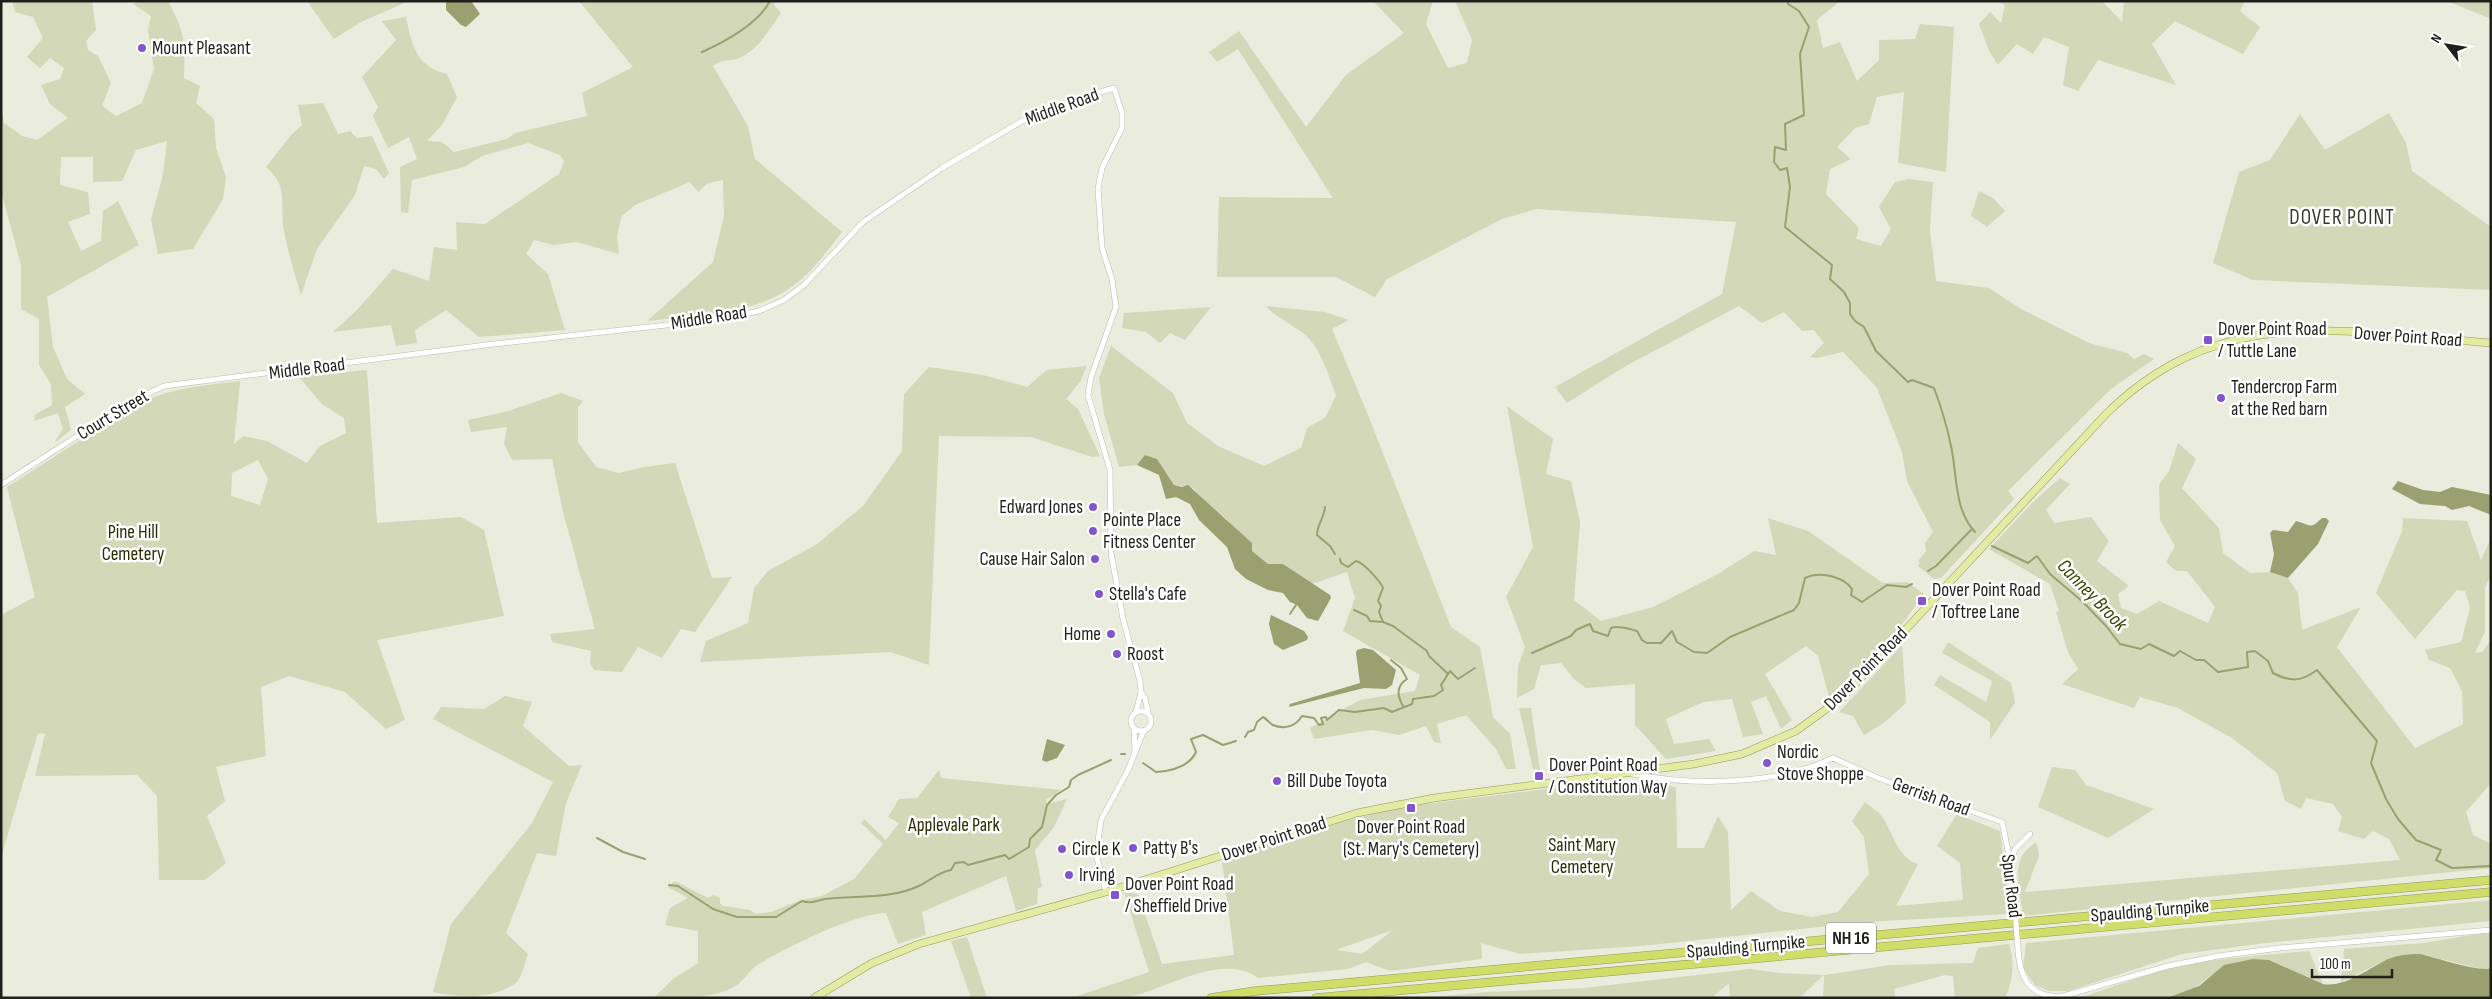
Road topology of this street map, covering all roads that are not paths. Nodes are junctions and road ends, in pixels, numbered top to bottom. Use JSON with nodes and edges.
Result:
{"nodes":[{"id":1,"x":2491,"y":343,"type":"edge"},
{"id":2,"x":238,"y":376,"type":"joint"},
{"id":3,"x":1,"y":485,"type":"edge"},
{"id":4,"x":1141,"y":692,"type":"junction"},
{"id":5,"x":1136,"y":712,"type":"junction"},
{"id":6,"x":1148,"y":714,"type":"junction"},
{"id":7,"x":1134,"y":728,"type":"junction"},
{"id":8,"x":1144,"y":730,"type":"junction"},
{"id":9,"x":1134,"y":752,"type":"junction"},
{"id":10,"x":1632,"y":774,"type":"junction"},
{"id":11,"x":2002,"y":822,"type":"joint"},
{"id":12,"x":2030,"y":834,"type":"dead end"},
{"id":13,"x":2010,"y":864,"type":"junction"},
{"id":14,"x":2491,"y":880,"type":"edge"},
{"id":15,"x":1106,"y":892,"type":"junction"},
{"id":16,"x":2491,"y":892,"type":"edge"},
{"id":17,"x":2491,"y":930,"type":"edge"},
{"id":18,"x":814,"y":998,"type":"edge"},
{"id":19,"x":1211,"y":998,"type":"edge"},
{"id":20,"x":1316,"y":998,"type":"edge"}],
"edges":[{"from":1,"to":10,"type":"main road","name":"Dover Point Road"},
{"from":2,"to":3,"type":"street","name":"Court Street"},
{"from":2,"to":4,"type":"street","name":"Middle Road"},
{"from":4,"to":5,"type":"street"},
{"from":4,"to":6,"type":"street"},
{"from":5,"to":6,"type":"street"},
{"from":5,"to":7,"type":"street"},
{"from":6,"to":8,"type":"street"},
{"from":7,"to":8,"type":"street"},
{"from":7,"to":9,"type":"street"},
{"from":8,"to":9,"type":"street"},
{"from":9,"to":15,"type":"street"},
{"from":10,"to":11,"type":"street","name":"Gerrish Road"},
{"from":10,"to":15,"type":"main road","name":"Dover Point Road"},
{"from":11,"to":13,"type":"street","name":"Spur Road"},
{"from":12,"to":13,"type":"street"},
{"from":13,"to":17,"type":"street","name":"Spur Road","bridge":true},
{"from":14,"to":19,"type":"highway","name":"Spaulding Turnpike","number":"NH 16"},
{"from":15,"to":18,"type":"main road","name":"Dover Point Road"},
{"from":16,"to":20,"type":"highway","name":"Spaulding Turnpike","number":"NH 16"}]}
